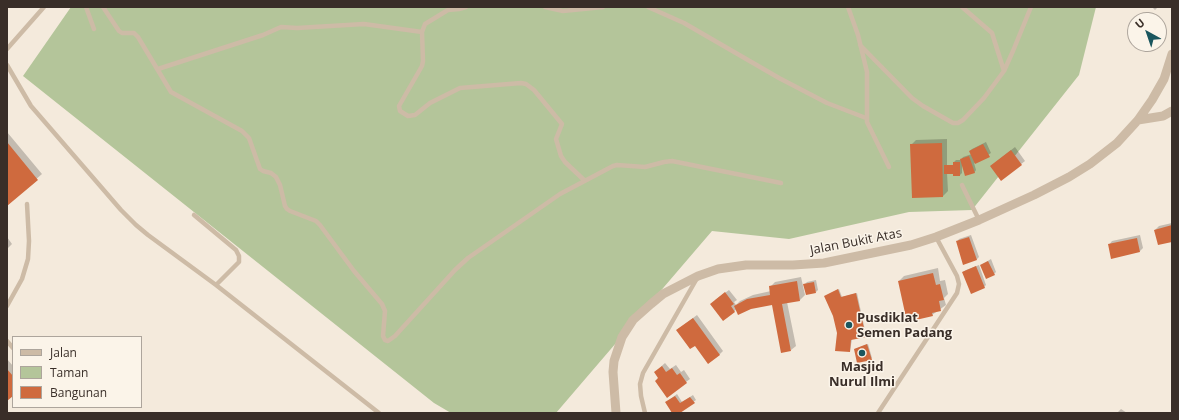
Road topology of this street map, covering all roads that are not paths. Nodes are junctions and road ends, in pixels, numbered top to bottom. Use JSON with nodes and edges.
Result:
{"nodes":[{"id":1,"x":44,"y":7,"type":"edge"},
{"id":2,"x":86,"y":7,"type":"edge"},
{"id":3,"x":103,"y":7,"type":"edge"},
{"id":4,"x":466,"y":7,"type":"edge"},
{"id":5,"x":545,"y":7,"type":"edge"},
{"id":6,"x":603,"y":7,"type":"edge"},
{"id":7,"x":648,"y":7,"type":"edge"},
{"id":8,"x":848,"y":7,"type":"edge"},
{"id":9,"x":962,"y":7,"type":"edge"},
{"id":10,"x":1031,"y":7,"type":"edge"},
{"id":11,"x":94,"y":29,"type":"dead end"},
{"id":12,"x":422,"y":32,"type":"junction"},
{"id":13,"x":860,"y":45,"type":"junction"},
{"id":14,"x":7,"y":49,"type":"edge"},
{"id":15,"x":1172,"y":54,"type":"edge"},
{"id":16,"x":7,"y":65,"type":"edge"},
{"id":17,"x":158,"y":69,"type":"junction"},
{"id":18,"x":1004,"y":71,"type":"junction"},
{"id":19,"x":1172,"y":111,"type":"edge"},
{"id":20,"x":866,"y":118,"type":"junction"},
{"id":21,"x":1138,"y":120,"type":"junction"},
{"id":22,"x":889,"y":167,"type":"dead end"},
{"id":23,"x":584,"y":180,"type":"junction"},
{"id":24,"x":781,"y":183,"type":"dead end"},
{"id":25,"x":962,"y":185,"type":"dead end"},
{"id":26,"x":27,"y":204,"type":"dead end"},
{"id":27,"x":194,"y":215,"type":"dead end"},
{"id":28,"x":979,"y":220,"type":"junction"},
{"id":29,"x":936,"y":237,"type":"junction"},
{"id":30,"x":698,"y":276,"type":"junction"},
{"id":31,"x":216,"y":285,"type":"junction"},
{"id":32,"x":7,"y":306,"type":"edge"},
{"id":33,"x":379,"y":413,"type":"edge"},
{"id":34,"x":616,"y":413,"type":"edge"},
{"id":35,"x":645,"y":413,"type":"edge"},
{"id":36,"x":878,"y":413,"type":"edge"}],
"edges":[{"from":1,"to":14,"type":"lane"},
{"from":2,"to":11,"type":"lane"},
{"from":3,"to":17,"type":"lane"},
{"from":4,"to":12,"type":"lane"},
{"from":5,"to":6,"type":"lane"},
{"from":7,"to":20,"type":"lane"},
{"from":8,"to":13,"type":"lane"},
{"from":9,"to":18,"type":"lane"},
{"from":10,"to":18,"type":"lane"},
{"from":12,"to":17,"type":"lane"},
{"from":12,"to":23,"type":"lane"},
{"from":13,"to":18,"type":"lane"},
{"from":13,"to":20,"type":"lane"},
{"from":15,"to":21,"type":"street","name":"Jalan Bukit Atas"},
{"from":16,"to":31,"type":"lane"},
{"from":17,"to":23,"type":"lane"},
{"from":19,"to":21,"type":"street"},
{"from":20,"to":22,"type":"lane"},
{"from":21,"to":28,"type":"street","name":"Jalan Bukit Atas"},
{"from":23,"to":24,"type":"lane"},
{"from":25,"to":28,"type":"lane"},
{"from":26,"to":32,"type":"lane"},
{"from":27,"to":31,"type":"lane"},
{"from":28,"to":29,"type":"street","name":"Jalan Bukit Atas"},
{"from":29,"to":30,"type":"street","name":"Jalan Bukit Atas"},
{"from":29,"to":36,"type":"lane"},
{"from":30,"to":34,"type":"street","name":"Jalan Bukit Atas"},
{"from":30,"to":35,"type":"lane"},
{"from":31,"to":33,"type":"lane"}]}
